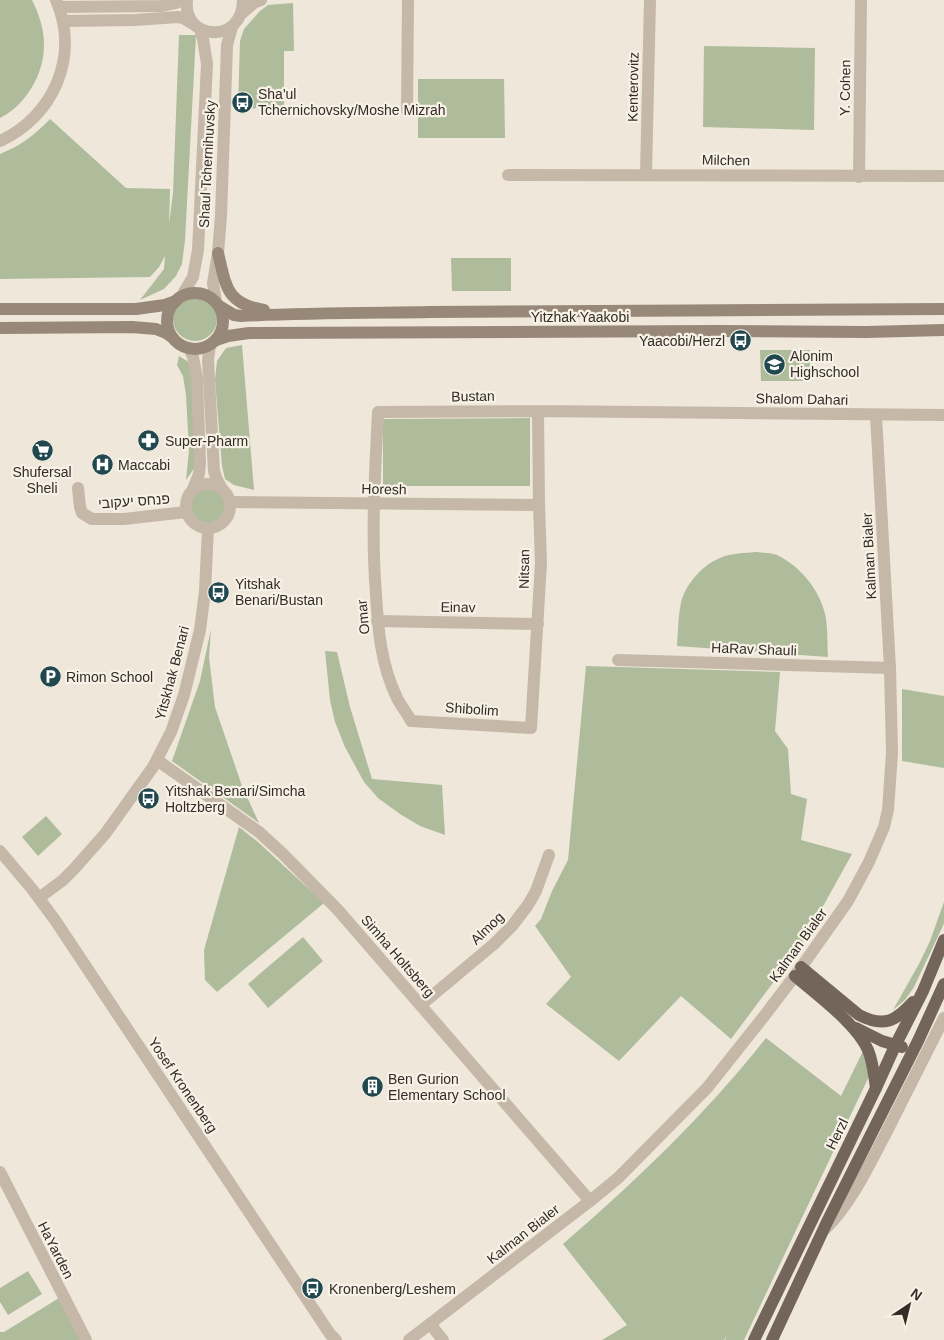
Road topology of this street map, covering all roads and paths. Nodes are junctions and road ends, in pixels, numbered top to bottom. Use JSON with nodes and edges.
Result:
{"nodes":[{"id":1,"x":181,"y":0,"type":"edge"},
{"id":2,"x":187,"y":0,"type":"edge"},
{"id":3,"x":243,"y":0,"type":"edge"},
{"id":4,"x":261,"y":0,"type":"edge"},
{"id":5,"x":408,"y":0,"type":"edge"},
{"id":6,"x":650,"y":0,"type":"edge"},
{"id":7,"x":861,"y":0,"type":"edge"},
{"id":8,"x":58,"y":4,"type":"edge"},
{"id":9,"x":241,"y":14,"type":"junction"},
{"id":10,"x":63,"y":21,"type":"junction"},
{"id":11,"x":198,"y":27,"type":"junction"},
{"id":12,"x":232,"y":27,"type":"junction"},
{"id":13,"x":407,"y":110,"type":"dead end"},
{"id":14,"x":0,"y":141,"type":"edge"},
{"id":15,"x":508,"y":174,"type":"dead end"},
{"id":16,"x":646,"y":174,"type":"junction"},
{"id":17,"x":944,"y":176,"type":"edge"},
{"id":18,"x":859,"y":177,"type":"junction"},
{"id":19,"x":218,"y":253,"type":"junction"},
{"id":20,"x":179,"y":299,"type":"junction"},
{"id":21,"x":217,"y":304,"type":"junction"},
{"id":22,"x":0,"y":309,"type":"edge"},
{"id":23,"x":944,"y":309,"type":"edge"},
{"id":24,"x":289,"y":314,"type":"junction"},
{"id":25,"x":0,"y":328,"type":"edge"},
{"id":26,"x":944,"y":330,"type":"edge"},
{"id":27,"x":172,"y":337,"type":"junction"},
{"id":28,"x":213,"y":343,"type":"junction"},
{"id":29,"x":189,"y":348,"type":"junction"},
{"id":30,"x":538,"y":411,"type":"junction"},
{"id":31,"x":659,"y":412,"type":"joint"},
{"id":32,"x":876,"y":414,"type":"junction"},
{"id":33,"x":944,"y":415,"type":"edge"},
{"id":34,"x":78,"y":488,"type":"dead end"},
{"id":35,"x":193,"y":488,"type":"junction"},
{"id":36,"x":222,"y":489,"type":"junction"},
{"id":37,"x":230,"y":502,"type":"junction"},
{"id":38,"x":373,"y":504,"type":"junction"},
{"id":39,"x":538,"y":505,"type":"junction"},
{"id":40,"x":186,"y":512,"type":"junction"},
{"id":41,"x":208,"y":528,"type":"junction"},
{"id":42,"x":377,"y":621,"type":"junction"},
{"id":43,"x":538,"y":624,"type":"junction"},
{"id":44,"x":618,"y":660,"type":"dead end"},
{"id":45,"x":890,"y":668,"type":"junction"},
{"id":46,"x":411,"y":721,"type":"joint"},
{"id":47,"x":531,"y":728,"type":"joint"},
{"id":48,"x":157,"y":760,"type":"junction"},
{"id":49,"x":0,"y":851,"type":"edge"},
{"id":50,"x":549,"y":855,"type":"dead end"},
{"id":51,"x":39,"y":898,"type":"junction"},
{"id":52,"x":944,"y":940,"type":"edge"},
{"id":53,"x":798,"y":972,"type":"junction"},
{"id":54,"x":944,"y":984,"type":"edge"},
{"id":55,"x":923,"y":991,"type":"junction"},
{"id":56,"x":421,"y":1005,"type":"junction"},
{"id":57,"x":944,"y":1018,"type":"edge"},
{"id":58,"x":851,"y":1025,"type":"junction"},
{"id":59,"x":918,"y":1041,"type":"junction"},
{"id":60,"x":895,"y":1046,"type":"junction"},
{"id":61,"x":876,"y":1088,"type":"junction"},
{"id":62,"x":0,"y":1172,"type":"edge"},
{"id":63,"x":590,"y":1202,"type":"junction"},
{"id":64,"x":822,"y":1233,"type":"junction"},
{"id":65,"x":430,"y":1324,"type":"junction"},
{"id":66,"x":86,"y":1340,"type":"edge"},
{"id":67,"x":336,"y":1340,"type":"edge"},
{"id":68,"x":409,"y":1340,"type":"edge"},
{"id":69,"x":443,"y":1340,"type":"edge"},
{"id":70,"x":754,"y":1340,"type":"edge"},
{"id":71,"x":772,"y":1340,"type":"edge"}],
"edges":[{"from":1,"to":8,"type":"street"},
{"from":2,"to":11,"type":"street","name":"Shaul Tchernihuvsky"},
{"from":3,"to":9,"type":"street"},
{"from":4,"to":9,"type":"street"},
{"from":5,"to":13,"type":"street"},
{"from":6,"to":16,"type":"street","name":"Kenterovitz"},
{"from":7,"to":18,"type":"street","name":"Y. Cohen"},
{"from":8,"to":10,"type":"street"},
{"from":9,"to":12,"type":"street"},
{"from":10,"to":11,"type":"street"},
{"from":10,"to":14,"type":"street"},
{"from":11,"to":12,"type":"street"},
{"from":11,"to":20,"type":"street","name":"Shaul Tchernihuvsky"},
{"from":12,"to":19,"type":"street","name":"Shaul Tchernihuvsky"},
{"from":15,"to":16,"type":"street","name":"Milchen"},
{"from":16,"to":18,"type":"street","name":"Milchen"},
{"from":17,"to":18,"type":"street","name":"Milchen"},
{"from":19,"to":21,"type":"street","name":"Shaul Tchernihuvsky"},
{"from":19,"to":24,"type":"main road"},
{"from":20,"to":21,"type":"main road"},
{"from":20,"to":22,"type":"main road"},
{"from":20,"to":27,"type":"main road"},
{"from":21,"to":24,"type":"main road","name":"Yitzhak Yaakobi"},
{"from":21,"to":28,"type":"main road"},
{"from":23,"to":24,"type":"main road","name":"Yitzhak Yaakobi"},
{"from":25,"to":27,"type":"main road"},
{"from":26,"to":28,"type":"main road","name":"Yitzhak Yaakobi"},
{"from":27,"to":29,"type":"main road"},
{"from":28,"to":29,"type":"main road"},
{"from":28,"to":36,"type":"street"},
{"from":29,"to":35,"type":"street"},
{"from":30,"to":31,"type":"street","name":"Bustan"},
{"from":30,"to":38,"type":"street","name":"Bustan"},
{"from":30,"to":39,"type":"street","name":"Nitsan"},
{"from":31,"to":32,"type":"street","name":"Shalom Dahari"},
{"from":32,"to":33,"type":"street","name":"Shalom Dahari"},
{"from":32,"to":45,"type":"street","name":"Kalman Bialer"},
{"from":34,"to":40,"type":"street","name":"פנחס יעקובי"},
{"from":35,"to":36,"type":"street"},
{"from":35,"to":40,"type":"street"},
{"from":36,"to":37,"type":"street"},
{"from":37,"to":38,"type":"street","name":"Horesh"},
{"from":37,"to":41,"type":"street"},
{"from":38,"to":39,"type":"street","name":"Horesh"},
{"from":38,"to":42,"type":"street","name":"Omar"},
{"from":39,"to":43,"type":"street","name":"Nitsan"},
{"from":40,"to":41,"type":"street"},
{"from":41,"to":48,"type":"street","name":"Yitskhak Benari"},
{"from":42,"to":43,"type":"street","name":"Einav"},
{"from":42,"to":46,"type":"street","name":"Omar"},
{"from":43,"to":47,"type":"street","name":"Nitsan"},
{"from":44,"to":45,"type":"street","name":"HaRav Shauli"},
{"from":45,"to":53,"type":"street","name":"Kalman Bialer"},
{"from":46,"to":47,"type":"street","name":"Shibolim"},
{"from":48,"to":51,"type":"street","name":"Yitskhak Benari"},
{"from":48,"to":56,"type":"street","name":"Simha Holtsberg"},
{"from":49,"to":51,"type":"street","name":"Yosef Kronenberg"},
{"from":50,"to":56,"type":"street","name":"Almog"},
{"from":51,"to":67,"type":"street","name":"Yosef Kronenberg"},
{"from":52,"to":55,"type":"main road","name":"Herzl"},
{"from":53,"to":55,"type":"main road"},
{"from":53,"to":58,"type":"main road"},
{"from":53,"to":63,"type":"street","name":"Kalman Bialer"},
{"from":54,"to":59,"type":"main road"},
{"from":55,"to":60,"type":"main road","name":"Herzl"},
{"from":56,"to":63,"type":"street","name":"Simha Holtsberg"},
{"from":57,"to":64,"type":"street"},
{"from":58,"to":60,"type":"main road"},
{"from":58,"to":61,"type":"main road"},
{"from":59,"to":60,"type":"main road"},
{"from":59,"to":64,"type":"main road"},
{"from":60,"to":61,"type":"main road","name":"Herzl"},
{"from":61,"to":70,"type":"main road","name":"Herzl"},
{"from":62,"to":66,"type":"street","name":"HaYarden"},
{"from":63,"to":65,"type":"street","name":"Kalman Bialer"},
{"from":64,"to":71,"type":"main road"},
{"from":65,"to":68,"type":"street","name":"Kalman Bialer"},
{"from":65,"to":69,"type":"street"}]}
